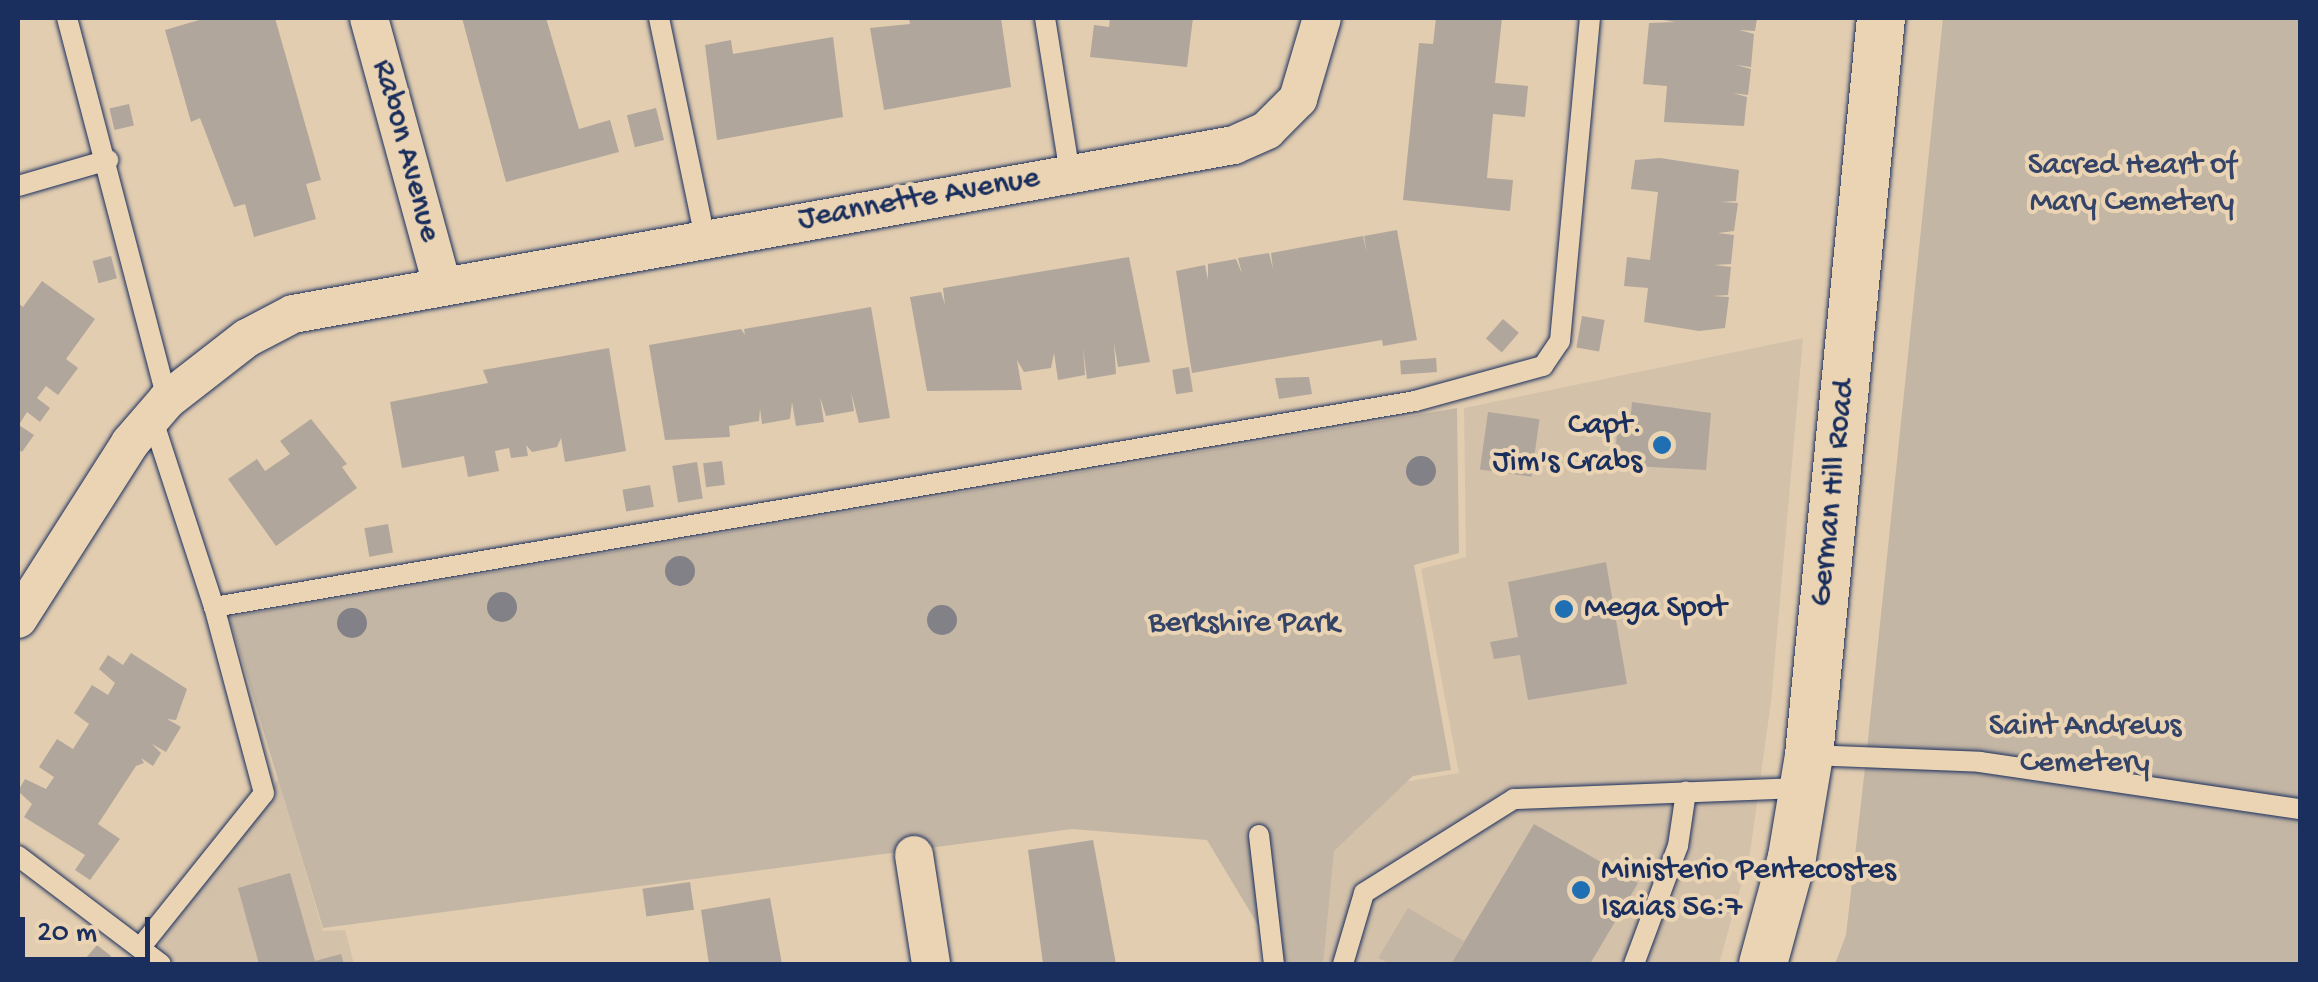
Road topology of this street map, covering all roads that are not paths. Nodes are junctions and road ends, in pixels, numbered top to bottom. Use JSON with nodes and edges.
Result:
{"nodes":[{"id":1,"x":67,"y":18,"type":"edge"},
{"id":2,"x":369,"y":18,"type":"edge"},
{"id":3,"x":660,"y":18,"type":"edge"},
{"id":4,"x":1045,"y":18,"type":"edge"},
{"id":5,"x":1322,"y":18,"type":"edge"},
{"id":6,"x":1590,"y":18,"type":"edge"},
{"id":7,"x":1881,"y":18,"type":"edge"},
{"id":8,"x":108,"y":160,"type":"junction"},
{"id":9,"x":1070,"y":174,"type":"junction"},
{"id":10,"x":18,"y":186,"type":"edge"},
{"id":11,"x":705,"y":238,"type":"junction"},
{"id":12,"x":442,"y":285,"type":"junction"},
{"id":13,"x":159,"y":409,"type":"junction"},
{"id":14,"x":214,"y":607,"type":"junction"},
{"id":15,"x":18,"y":619,"type":"edge"},
{"id":16,"x":1806,"y":771,"type":"junction"},
{"id":17,"x":1686,"y":792,"type":"junction"},
{"id":18,"x":2300,"y":809,"type":"edge"},
{"id":19,"x":1259,"y":836,"type":"dead end"},
{"id":20,"x":914,"y":855,"type":"dead end"},
{"id":21,"x":18,"y":856,"type":"edge"},
{"id":22,"x":140,"y":948,"type":"junction"},
{"id":23,"x":161,"y":964,"type":"edge"},
{"id":24,"x":931,"y":964,"type":"edge"},
{"id":25,"x":1274,"y":964,"type":"edge"},
{"id":26,"x":1343,"y":964,"type":"edge"},
{"id":27,"x":1634,"y":964,"type":"edge"},
{"id":28,"x":1763,"y":964,"type":"edge"}],
"edges":[{"from":1,"to":8,"type":"lane"},
{"from":2,"to":12,"type":"street","name":"Rabon Avenue"},
{"from":3,"to":11,"type":"lane"},
{"from":4,"to":9,"type":"lane"},
{"from":5,"to":9,"type":"street","name":"Jeannette Avenue"},
{"from":6,"to":14,"type":"lane"},
{"from":7,"to":16,"type":"street","name":"German Hill Road"},
{"from":8,"to":10,"type":"lane"},
{"from":8,"to":13,"type":"lane"},
{"from":9,"to":11,"type":"street","name":"Jeannette Avenue"},
{"from":11,"to":12,"type":"street","name":"Jeannette Avenue"},
{"from":12,"to":13,"type":"street","name":"Jeannette Avenue"},
{"from":13,"to":14,"type":"lane"},
{"from":13,"to":15,"type":"street","name":"Jeannette Avenue"},
{"from":14,"to":22,"type":"lane"},
{"from":16,"to":17,"type":"lane"},
{"from":16,"to":18,"type":"lane"},
{"from":16,"to":28,"type":"street","name":"German Hill Road"},
{"from":17,"to":26,"type":"lane"},
{"from":17,"to":27,"type":"lane"},
{"from":19,"to":25,"type":"lane"},
{"from":20,"to":24,"type":"street"},
{"from":21,"to":22,"type":"lane"},
{"from":22,"to":23,"type":"lane"}]}
